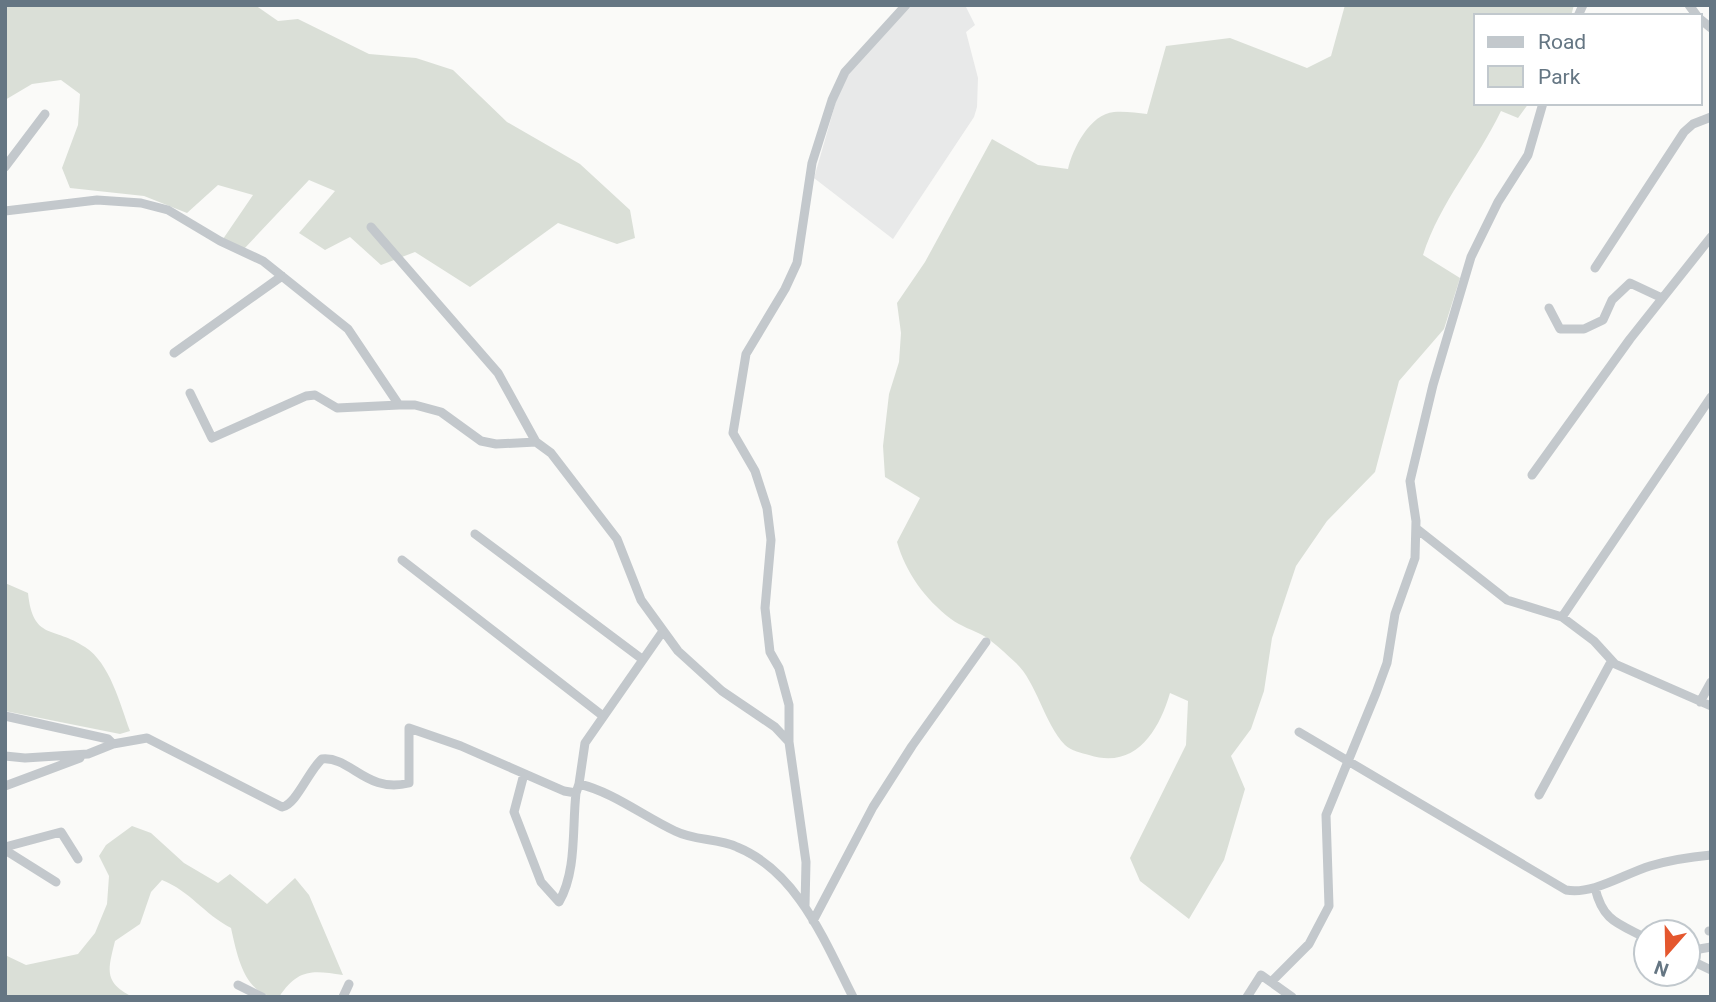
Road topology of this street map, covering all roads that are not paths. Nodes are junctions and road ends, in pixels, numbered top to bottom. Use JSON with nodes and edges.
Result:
{"nodes":[{"id":1,"x":906,"y":5,"type":"edge"},
{"id":2,"x":1542,"y":105,"type":"edge"},
{"id":3,"x":45,"y":114,"type":"dead end"},
{"id":4,"x":1711,"y":117,"type":"edge"},
{"id":5,"x":5,"y":167,"type":"edge"},
{"id":6,"x":5,"y":211,"type":"edge"},
{"id":7,"x":371,"y":227,"type":"dead end"},
{"id":8,"x":1711,"y":237,"type":"edge"},
{"id":9,"x":1595,"y":268,"type":"dead end"},
{"id":10,"x":282,"y":276,"type":"junction"},
{"id":11,"x":1662,"y":298,"type":"junction"},
{"id":12,"x":1549,"y":308,"type":"dead end"},
{"id":13,"x":174,"y":353,"type":"dead end"},
{"id":14,"x":190,"y":393,"type":"dead end"},
{"id":15,"x":1711,"y":397,"type":"edge"},
{"id":16,"x":399,"y":405,"type":"junction"},
{"id":17,"x":536,"y":442,"type":"junction"},
{"id":18,"x":1532,"y":475,"type":"dead end"},
{"id":19,"x":1417,"y":529,"type":"junction"},
{"id":20,"x":475,"y":534,"type":"dead end"},
{"id":21,"x":402,"y":560,"type":"dead end"},
{"id":22,"x":1562,"y":617,"type":"junction"},
{"id":23,"x":663,"y":631,"type":"junction"},
{"id":24,"x":986,"y":642,"type":"dead end"},
{"id":25,"x":642,"y":659,"type":"junction"},
{"id":26,"x":1611,"y":662,"type":"junction"},
{"id":27,"x":1711,"y":682,"type":"edge"},
{"id":28,"x":1700,"y":702,"type":"junction"},
{"id":29,"x":1711,"y":706,"type":"edge"},
{"id":30,"x":5,"y":716,"type":"edge"},
{"id":31,"x":603,"y":716,"type":"junction"},
{"id":32,"x":1299,"y":732,"type":"dead end"},
{"id":33,"x":789,"y":742,"type":"junction"},
{"id":34,"x":113,"y":744,"type":"junction"},
{"id":35,"x":88,"y":754,"type":"junction"},
{"id":36,"x":5,"y":756,"type":"edge"},
{"id":37,"x":1349,"y":760,"type":"junction"},
{"id":38,"x":524,"y":774,"type":"junction"},
{"id":39,"x":5,"y":786,"type":"edge"},
{"id":40,"x":578,"y":788,"type":"junction"},
{"id":41,"x":1539,"y":795,"type":"dead end"},
{"id":42,"x":5,"y":849,"type":"edge"},
{"id":43,"x":1711,"y":855,"type":"edge"},
{"id":44,"x":78,"y":859,"type":"dead end"},
{"id":45,"x":56,"y":882,"type":"dead end"},
{"id":46,"x":1595,"y":888,"type":"junction"},
{"id":47,"x":805,"y":906,"type":"junction"},
{"id":48,"x":813,"y":921,"type":"junction"},
{"id":49,"x":1632,"y":930,"type":"edge"},
{"id":50,"x":1272,"y":981,"type":"junction"},
{"id":51,"x":349,"y":984,"type":"dead end"},
{"id":52,"x":238,"y":985,"type":"dead end"},
{"id":53,"x":262,"y":997,"type":"edge"},
{"id":54,"x":343,"y":997,"type":"edge"},
{"id":55,"x":853,"y":997,"type":"edge"},
{"id":56,"x":1247,"y":997,"type":"edge"},
{"id":57,"x":1293,"y":997,"type":"edge"}],
"edges":[{"from":1,"to":33,"type":"street"},
{"from":2,"to":19,"type":"street"},
{"from":3,"to":5,"type":"street"},
{"from":4,"to":9,"type":"street"},
{"from":6,"to":10,"type":"street"},
{"from":7,"to":17,"type":"street"},
{"from":8,"to":11,"type":"street"},
{"from":10,"to":13,"type":"street"},
{"from":10,"to":16,"type":"street"},
{"from":11,"to":12,"type":"street"},
{"from":11,"to":18,"type":"street"},
{"from":14,"to":16,"type":"street"},
{"from":15,"to":22,"type":"street"},
{"from":16,"to":17,"type":"street"},
{"from":17,"to":23,"type":"street"},
{"from":19,"to":22,"type":"street"},
{"from":19,"to":37,"type":"street"},
{"from":20,"to":25,"type":"street"},
{"from":21,"to":31,"type":"street"},
{"from":22,"to":26,"type":"street"},
{"from":23,"to":25,"type":"street"},
{"from":23,"to":33,"type":"street"},
{"from":24,"to":48,"type":"street"},
{"from":25,"to":31,"type":"street"},
{"from":26,"to":28,"type":"street"},
{"from":26,"to":41,"type":"street"},
{"from":27,"to":28,"type":"street"},
{"from":28,"to":29,"type":"street"},
{"from":30,"to":34,"type":"street"},
{"from":31,"to":40,"type":"street"},
{"from":32,"to":37,"type":"street"},
{"from":33,"to":47,"type":"street"},
{"from":34,"to":35,"type":"street"},
{"from":34,"to":38,"type":"street"},
{"from":35,"to":36,"type":"street"},
{"from":35,"to":39,"type":"street"},
{"from":37,"to":46,"type":"street"},
{"from":37,"to":50,"type":"street"},
{"from":38,"to":40,"type":"street"},
{"from":38,"to":40,"type":"street"},
{"from":40,"to":47,"type":"street"},
{"from":42,"to":44,"type":"street"},
{"from":42,"to":45,"type":"street"},
{"from":43,"to":46,"type":"street"},
{"from":46,"to":49,"type":"street"},
{"from":47,"to":48,"type":"street"},
{"from":48,"to":55,"type":"street"},
{"from":50,"to":56,"type":"street"},
{"from":50,"to":57,"type":"street"},
{"from":51,"to":54,"type":"street"},
{"from":52,"to":53,"type":"street"}]}
